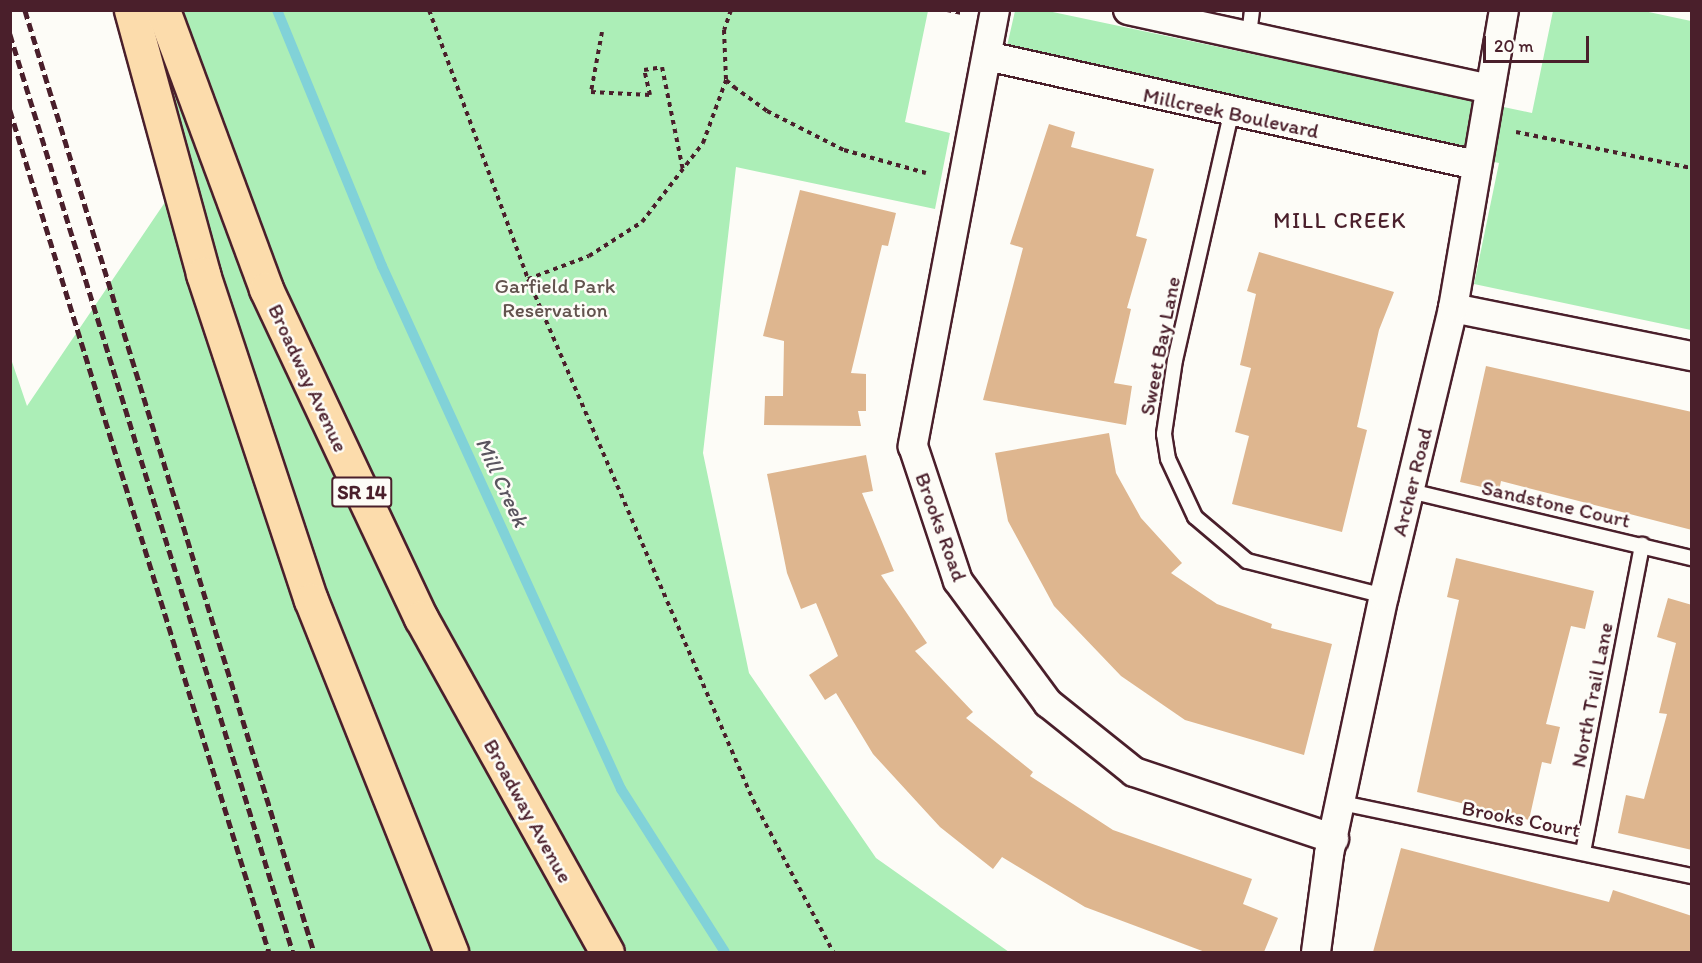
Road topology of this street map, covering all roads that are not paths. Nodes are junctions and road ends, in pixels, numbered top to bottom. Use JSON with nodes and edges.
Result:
{"nodes":[{"id":1,"x":131,"y":10,"type":"edge"},
{"id":2,"x":163,"y":10,"type":"edge"},
{"id":3,"x":995,"y":10,"type":"edge"},
{"id":4,"x":1128,"y":10,"type":"edge"},
{"id":5,"x":1504,"y":10,"type":"edge"},
{"id":6,"x":1250,"y":23,"type":"edge"},
{"id":7,"x":987,"y":56,"type":"junction"},
{"id":8,"x":1489,"y":88,"type":"junction"},
{"id":9,"x":1232,"y":114,"type":"junction"},
{"id":10,"x":1476,"y":165,"type":"junction"},
{"id":11,"x":1453,"y":308,"type":"junction"},
{"id":12,"x":1692,"y":356,"type":"edge"},
{"id":13,"x":1410,"y":491,"type":"junction"},
{"id":14,"x":1642,"y":545,"type":"junction"},
{"id":15,"x":1692,"y":558,"type":"edge"},
{"id":16,"x":1384,"y":596,"type":"junction"},
{"id":17,"x":1342,"y":803,"type":"junction"},
{"id":18,"x":1334,"y":839,"type":"junction"},
{"id":19,"x":1583,"y":852,"type":"junction"},
{"id":20,"x":1692,"y":876,"type":"edge"},
{"id":21,"x":450,"y":952,"type":"edge"},
{"id":22,"x":607,"y":952,"type":"edge"},
{"id":23,"x":1316,"y":952,"type":"edge"}],
"edges":[{"from":1,"to":21,"type":"main road"},
{"from":2,"to":22,"type":"main road","name":"Broadway Avenue","number":"SR 14"},
{"from":3,"to":7,"type":"street","name":"Brooks Road"},
{"from":4,"to":6,"type":"street"},
{"from":5,"to":8,"type":"street","name":"Archer Road"},
{"from":6,"to":8,"type":"street"},
{"from":7,"to":9,"type":"street","name":"Millcreek Boulevard"},
{"from":7,"to":18,"type":"street","name":"Brooks Road"},
{"from":8,"to":10,"type":"street","name":"Archer Road"},
{"from":9,"to":10,"type":"street","name":"Millcreek Boulevard"},
{"from":9,"to":16,"type":"lane","name":"Sweet Bay Lane"},
{"from":10,"to":11,"type":"street","name":"Archer Road"},
{"from":11,"to":12,"type":"street"},
{"from":11,"to":13,"type":"street","name":"Archer Road"},
{"from":13,"to":14,"type":"lane","name":"Sandstone Court"},
{"from":13,"to":16,"type":"street","name":"Archer Road"},
{"from":14,"to":15,"type":"lane","name":"Sandstone Court"},
{"from":14,"to":19,"type":"lane","name":"North Trail Lane"},
{"from":16,"to":17,"type":"street","name":"Archer Road"},
{"from":17,"to":18,"type":"street","name":"Archer Road"},
{"from":17,"to":19,"type":"lane","name":"Brooks Court"},
{"from":18,"to":23,"type":"street","name":"Archer Road"},
{"from":19,"to":20,"type":"lane","name":"Brooks Court"}]}
